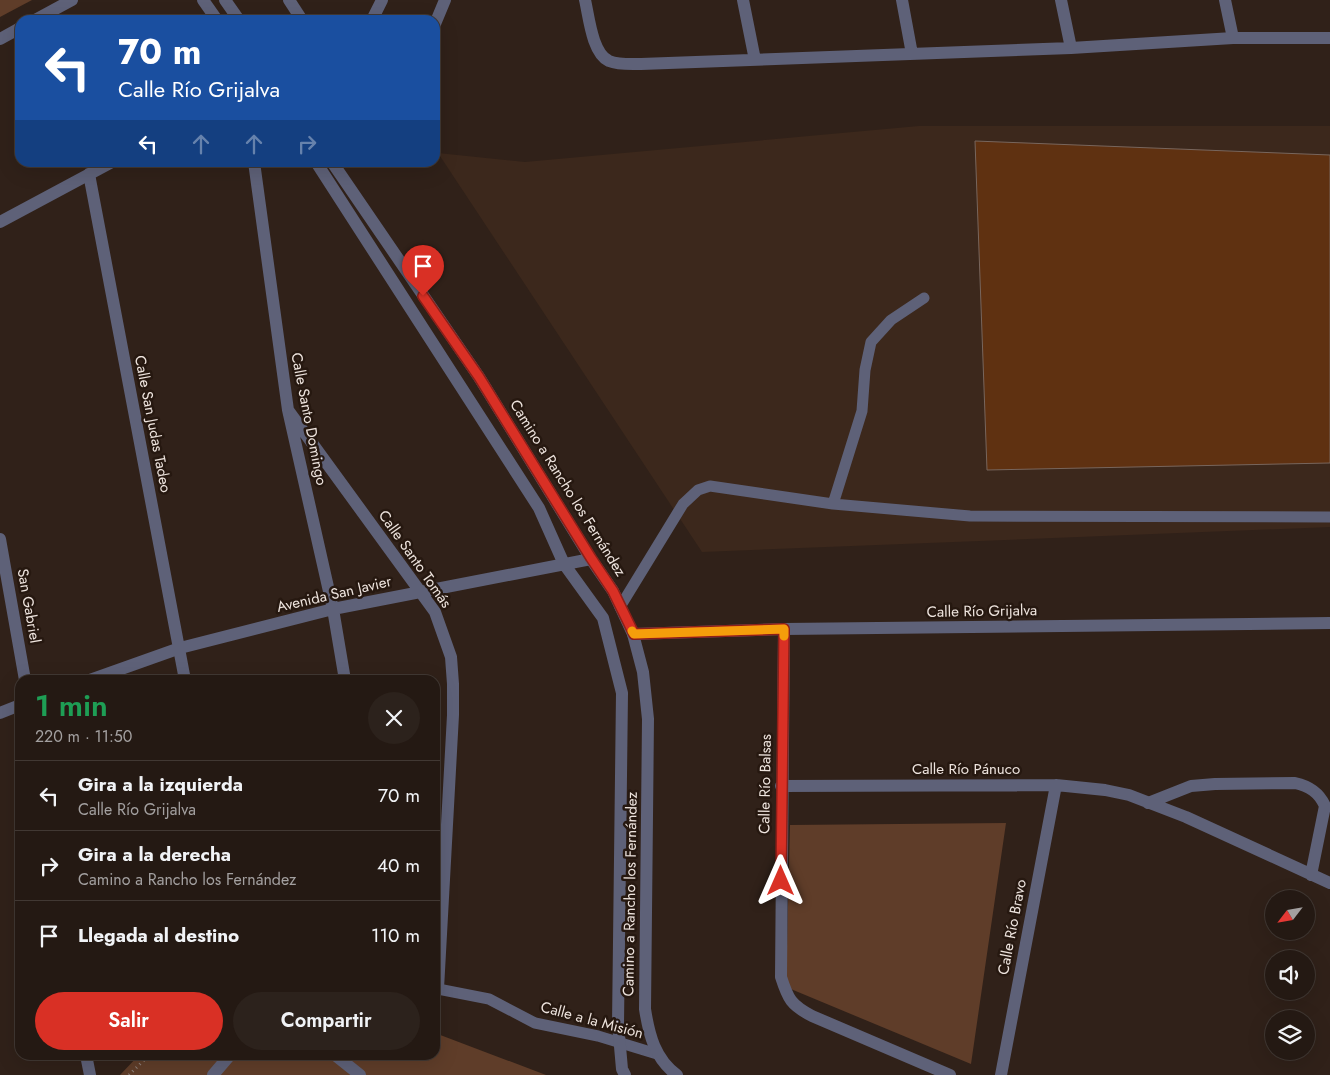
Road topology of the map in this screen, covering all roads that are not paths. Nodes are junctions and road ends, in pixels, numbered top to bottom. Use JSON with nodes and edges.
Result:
{"nodes":[{"id":1,"x":72,"y":0,"type":"edge"},
{"id":2,"x":204,"y":0,"type":"edge"},
{"id":3,"x":225,"y":0,"type":"edge"},
{"id":4,"x":289,"y":0,"type":"edge"},
{"id":5,"x":382,"y":0,"type":"edge"},
{"id":6,"x":445,"y":0,"type":"edge"},
{"id":7,"x":585,"y":0,"type":"edge"},
{"id":8,"x":743,"y":0,"type":"edge"},
{"id":9,"x":902,"y":0,"type":"edge"},
{"id":10,"x":1061,"y":0,"type":"edge"},
{"id":11,"x":1225,"y":0,"type":"edge"},
{"id":12,"x":44,"y":15,"type":"edge"},
{"id":13,"x":214,"y":15,"type":"edge"},
{"id":14,"x":235,"y":15,"type":"edge"},
{"id":15,"x":299,"y":15,"type":"edge"},
{"id":16,"x":374,"y":15,"type":"edge"},
{"id":17,"x":439,"y":15,"type":"edge"},
{"id":18,"x":15,"y":31,"type":"edge"},
{"id":19,"x":1233,"y":38,"type":"junction"},
{"id":20,"x":1330,"y":38,"type":"edge"},
{"id":21,"x":0,"y":39,"type":"edge"},
{"id":22,"x":1071,"y":48,"type":"junction"},
{"id":23,"x":912,"y":54,"type":"junction"},
{"id":24,"x":755,"y":60,"type":"junction"},
{"id":25,"x":102,"y":167,"type":"edge"},
{"id":26,"x":255,"y":167,"type":"edge"},
{"id":27,"x":319,"y":167,"type":"edge"},
{"id":28,"x":336,"y":167,"type":"edge"},
{"id":29,"x":89,"y":174,"type":"junction"},
{"id":30,"x":0,"y":222,"type":"edge"},
{"id":31,"x":924,"y":298,"type":"dead end"},
{"id":32,"x":288,"y":410,"type":"junction"},
{"id":33,"x":833,"y":504,"type":"junction"},
{"id":34,"x":1330,"y":517,"type":"edge"},
{"id":35,"x":0,"y":539,"type":"edge"},
{"id":36,"x":591,"y":558,"type":"junction"},
{"id":37,"x":564,"y":564,"type":"junction"},
{"id":38,"x":420,"y":592,"type":"junction"},
{"id":39,"x":620,"y":607,"type":"junction"},
{"id":40,"x":333,"y":610,"type":"junction"},
{"id":41,"x":1330,"y":623,"type":"edge"},
{"id":42,"x":784,"y":629,"type":"junction"},
{"id":43,"x":634,"y":634,"type":"junction"},
{"id":44,"x":180,"y":648,"type":"junction"},
{"id":45,"x":24,"y":675,"type":"edge"},
{"id":46,"x":104,"y":675,"type":"edge"},
{"id":47,"x":184,"y":675,"type":"edge"},
{"id":48,"x":344,"y":675,"type":"edge"},
{"id":49,"x":15,"y":708,"type":"edge"},
{"id":50,"x":0,"y":713,"type":"edge"},
{"id":51,"x":781,"y":786,"type":"junction"},
{"id":52,"x":1056,"y":786,"type":"junction"},
{"id":53,"x":1148,"y":802,"type":"junction"},
{"id":54,"x":1311,"y":875,"type":"junction"},
{"id":55,"x":1330,"y":883,"type":"edge"},
{"id":56,"x":440,"y":934,"type":"edge"},
{"id":57,"x":440,"y":989,"type":"edge"},
{"id":58,"x":619,"y":1043,"type":"junction"},
{"id":59,"x":657,"y":1054,"type":"junction"},
{"id":60,"x":87,"y":1060,"type":"edge"},
{"id":61,"x":226,"y":1060,"type":"edge"},
{"id":62,"x":341,"y":1060,"type":"edge"},
{"id":63,"x":673,"y":1074,"type":"edge"},
{"id":64,"x":90,"y":1075,"type":"edge"},
{"id":65,"x":213,"y":1075,"type":"edge"},
{"id":66,"x":360,"y":1075,"type":"edge"},
{"id":67,"x":625,"y":1075,"type":"edge"},
{"id":68,"x":950,"y":1075,"type":"edge"},
{"id":69,"x":1001,"y":1075,"type":"edge"}],
"edges":[{"from":1,"to":12,"type":"street"},
{"from":2,"to":13,"type":"street"},
{"from":3,"to":14,"type":"street"},
{"from":4,"to":15,"type":"street"},
{"from":5,"to":16,"type":"street"},
{"from":6,"to":17,"type":"street"},
{"from":7,"to":24,"type":"street"},
{"from":8,"to":24,"type":"street"},
{"from":9,"to":23,"type":"street"},
{"from":10,"to":22,"type":"street"},
{"from":11,"to":19,"type":"street"},
{"from":18,"to":21,"type":"street"},
{"from":19,"to":20,"type":"street"},
{"from":19,"to":22,"type":"street"},
{"from":22,"to":23,"type":"street"},
{"from":23,"to":24,"type":"street"},
{"from":25,"to":29,"type":"street"},
{"from":26,"to":32,"type":"street","name":"Calle Santo Domingo"},
{"from":27,"to":37,"type":"street"},
{"from":28,"to":36,"type":"street","name":"Camino a Rancho los Fernández"},
{"from":29,"to":30,"type":"street"},
{"from":29,"to":44,"type":"street","name":"Calle San Judas Tadeo"},
{"from":31,"to":33,"type":"lane"},
{"from":32,"to":38,"type":"street","name":"Calle Santo Tomás"},
{"from":32,"to":40,"type":"street","name":"Calle Santo Domingo"},
{"from":33,"to":34,"type":"lane"},
{"from":33,"to":39,"type":"lane"},
{"from":35,"to":45,"type":"street","name":"San Gabriel"},
{"from":36,"to":37,"type":"street","name":"Avenida San Javier"},
{"from":36,"to":39,"type":"street","name":"Camino a Rancho los Fernández"},
{"from":37,"to":38,"type":"street","name":"Avenida San Javier"},
{"from":37,"to":58,"type":"street"},
{"from":38,"to":40,"type":"street","name":"Avenida San Javier"},
{"from":38,"to":56,"type":"street","name":"Calle Santo Tomás"},
{"from":39,"to":43,"type":"street","name":"Camino a Rancho los Fernández"},
{"from":40,"to":44,"type":"street","name":"Avenida San Javier"},
{"from":40,"to":48,"type":"street","name":"Calle Santo Domingo"},
{"from":41,"to":42,"type":"street","name":"Calle Río Grijalva"},
{"from":42,"to":43,"type":"street","name":"Calle Río Grijalva"},
{"from":42,"to":51,"type":"street","name":"Calle Río Balsas"},
{"from":43,"to":59,"type":"street","name":"Camino a Rancho los Fernández"},
{"from":44,"to":46,"type":"street","name":"Avenida San Javier"},
{"from":44,"to":47,"type":"street","name":"Calle San Judas Tadeo"},
{"from":49,"to":50,"type":"street"},
{"from":51,"to":52,"type":"street","name":"Calle Río Pánuco"},
{"from":51,"to":68,"type":"street","name":"Calle Río Balsas"},
{"from":52,"to":53,"type":"street","name":"Calle Río Pánuco"},
{"from":52,"to":69,"type":"street","name":"Calle Río Bravo"},
{"from":53,"to":54,"type":"street","name":"Calle Río Pánuco"},
{"from":53,"to":54,"type":"street"},
{"from":54,"to":55,"type":"street","name":"Calle Río Pánuco"},
{"from":57,"to":58,"type":"lane","name":"Calle a la Misión"},
{"from":58,"to":59,"type":"lane","name":"Calle a la Misión"},
{"from":58,"to":67,"type":"street"},
{"from":59,"to":63,"type":"street","name":"Camino a Rancho los Fernández"},
{"from":60,"to":64,"type":"street"},
{"from":61,"to":65,"type":"street"},
{"from":62,"to":66,"type":"street"}]}
